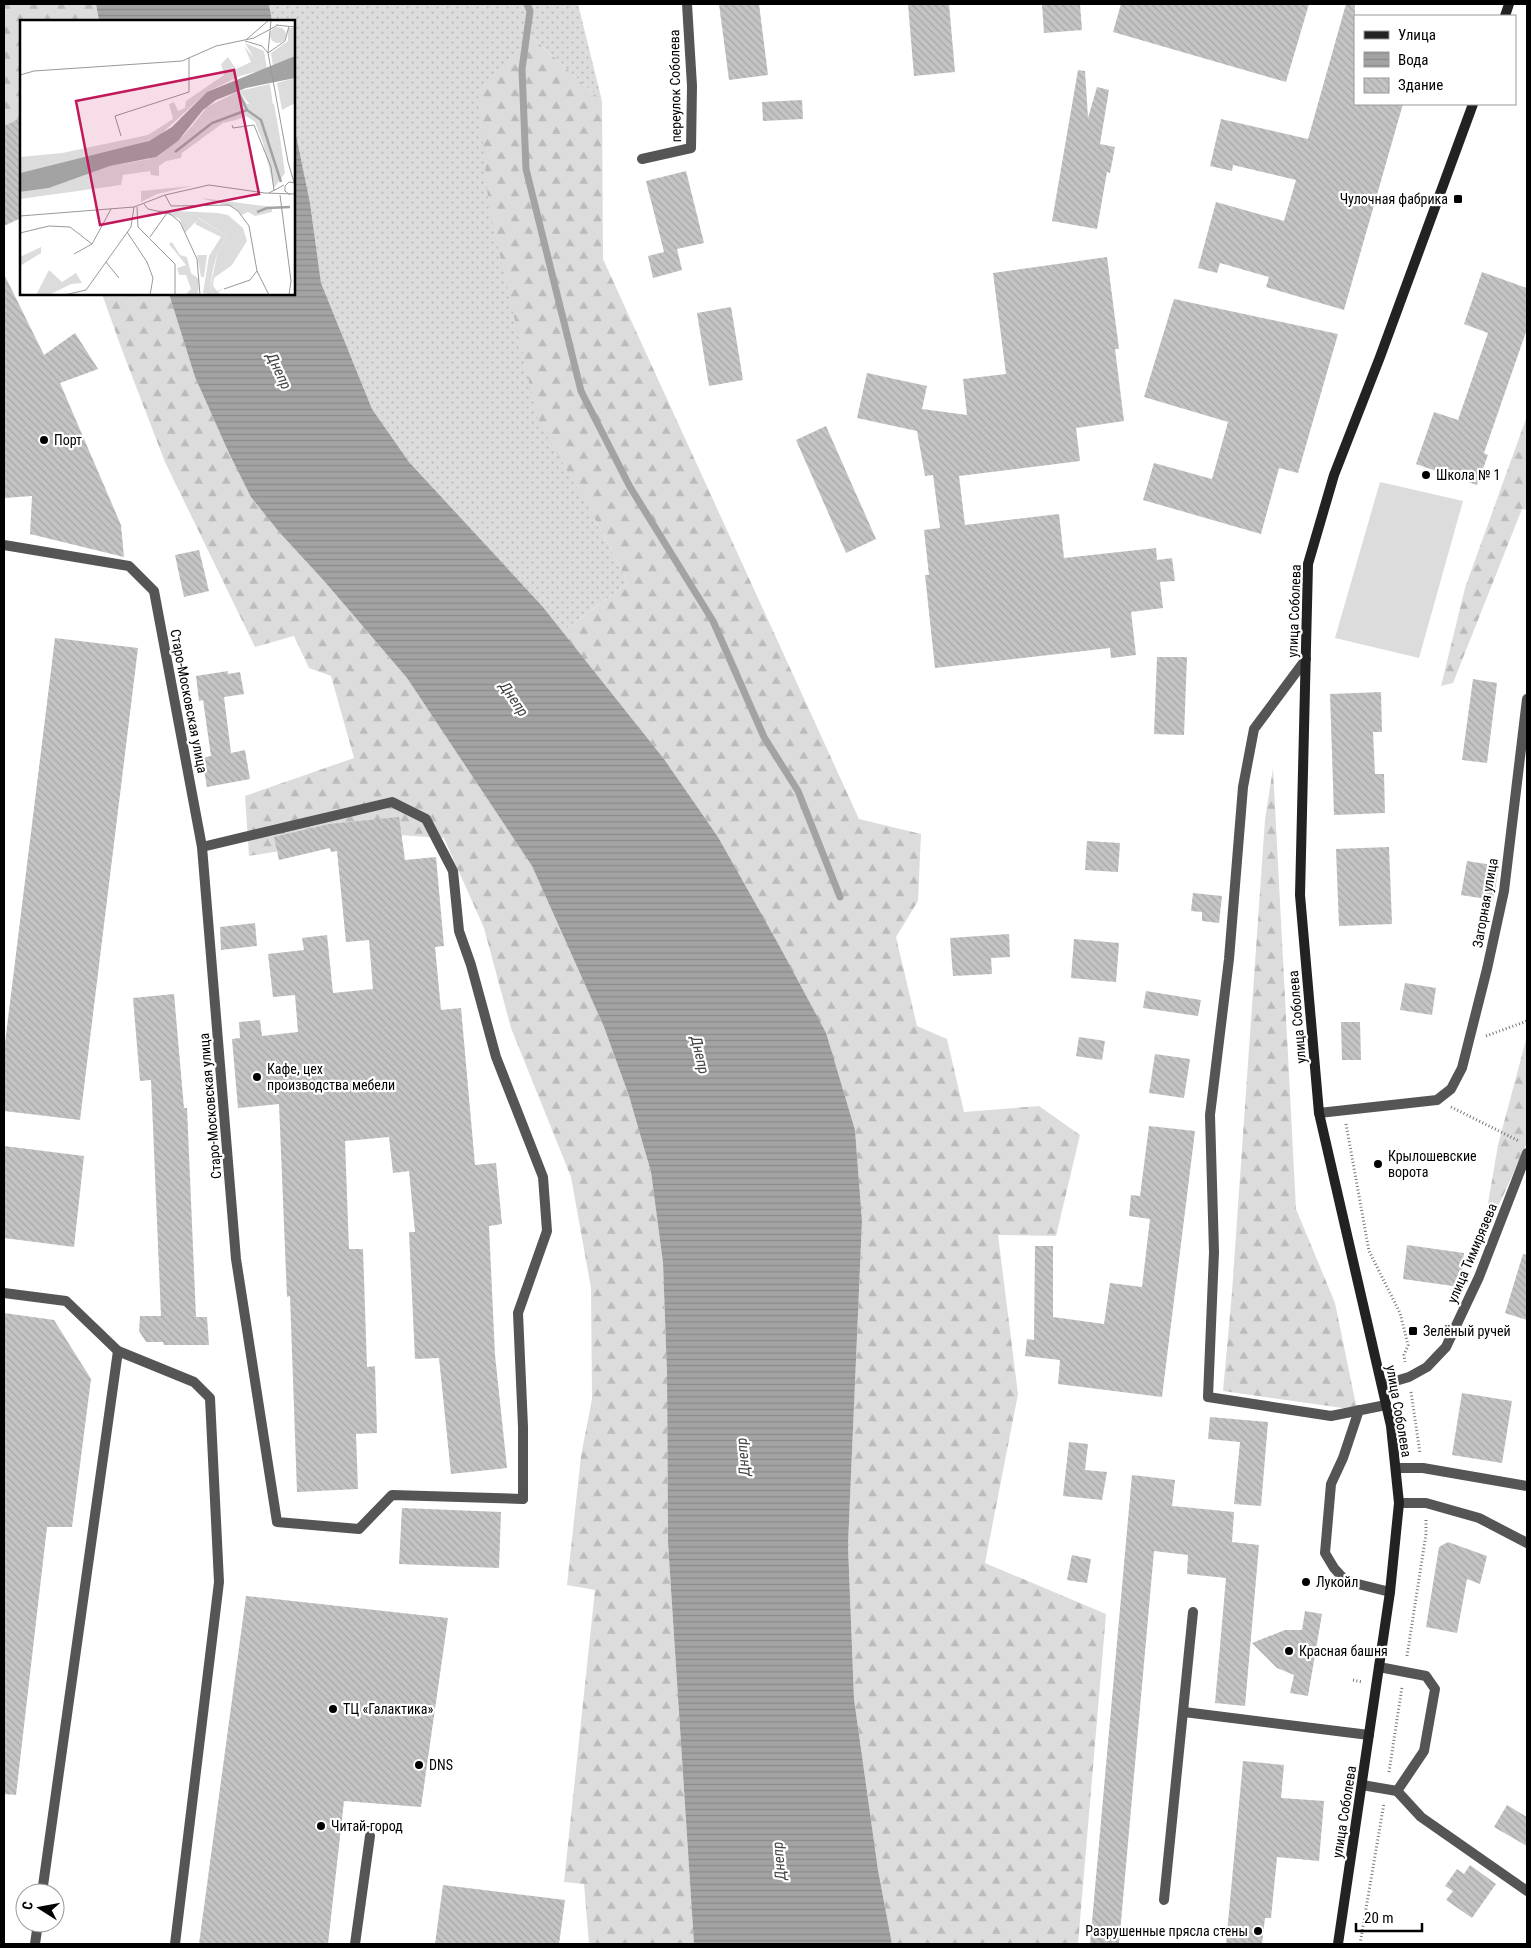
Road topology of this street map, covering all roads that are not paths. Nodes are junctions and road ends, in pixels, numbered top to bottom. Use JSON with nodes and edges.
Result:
{"nodes":[{"id":1,"x":686,"y":4,"type":"edge"},
{"id":2,"x":1473,"y":105,"type":"edge"},
{"id":3,"x":642,"y":159,"type":"dead end"},
{"id":4,"x":4,"y":545,"type":"edge"},
{"id":5,"x":1306,"y":659,"type":"junction"},
{"id":6,"x":1527,"y":699,"type":"edge"},
{"id":7,"x":202,"y":846,"type":"junction"},
{"id":8,"x":1319,"y":1113,"type":"junction"},
{"id":9,"x":1527,"y":1153,"type":"edge"},
{"id":10,"x":4,"y":1293,"type":"edge"},
{"id":11,"x":118,"y":1351,"type":"junction"},
{"id":12,"x":1382,"y":1385,"type":"junction"},
{"id":13,"x":1386,"y":1405,"type":"junction"},
{"id":14,"x":1359,"y":1410,"type":"junction"},
{"id":15,"x":1396,"y":1468,"type":"junction"},
{"id":16,"x":1527,"y":1486,"type":"edge"},
{"id":17,"x":1399,"y":1503,"type":"junction"},
{"id":18,"x":1527,"y":1543,"type":"edge"},
{"id":19,"x":1390,"y":1592,"type":"junction"},
{"id":20,"x":1193,"y":1612,"type":"dead end"},
{"id":21,"x":1379,"y":1667,"type":"junction"},
{"id":22,"x":1184,"y":1712,"type":"junction"},
{"id":23,"x":1369,"y":1735,"type":"junction"},
{"id":24,"x":1362,"y":1785,"type":"junction"},
{"id":25,"x":1397,"y":1791,"type":"junction"},
{"id":26,"x":370,"y":1836,"type":"dead end"},
{"id":27,"x":43,"y":1883,"type":"edge"},
{"id":28,"x":1527,"y":1891,"type":"edge"},
{"id":29,"x":1164,"y":1900,"type":"dead end"},
{"id":30,"x":175,"y":1944,"type":"edge"},
{"id":31,"x":355,"y":1944,"type":"edge"},
{"id":32,"x":1338,"y":1944,"type":"edge"}],
"edges":[{"from":1,"to":3,"type":"street","name":"переулок Соболева"},
{"from":2,"to":5,"type":"main road","name":"улица Соболева"},
{"from":4,"to":7,"type":"street","name":"Старо-Московская улица"},
{"from":5,"to":8,"type":"main road","name":"улица Соболева"},
{"from":5,"to":14,"type":"street"},
{"from":6,"to":8,"type":"street","name":"Загорная улица"},
{"from":7,"to":7,"type":"street","name":"Старо-Московская улица"},
{"from":8,"to":12,"type":"main road","name":"улица Соболева"},
{"from":9,"to":12,"type":"street","name":"улица Тимирязева"},
{"from":10,"to":11,"type":"street"},
{"from":11,"to":27,"type":"street"},
{"from":11,"to":30,"type":"street"},
{"from":12,"to":13,"type":"main road","name":"улица Соболева"},
{"from":13,"to":14,"type":"street"},
{"from":13,"to":15,"type":"main road","name":"улица Соболева"},
{"from":14,"to":19,"type":"street"},
{"from":15,"to":16,"type":"street"},
{"from":15,"to":17,"type":"main road","name":"улица Соболева"},
{"from":17,"to":18,"type":"street"},
{"from":17,"to":19,"type":"main road","name":"улица Соболева"},
{"from":19,"to":21,"type":"main road","name":"улица Соболева"},
{"from":20,"to":22,"type":"street"},
{"from":21,"to":23,"type":"main road","name":"улица Соболева"},
{"from":21,"to":25,"type":"street"},
{"from":22,"to":23,"type":"street"},
{"from":22,"to":29,"type":"street"},
{"from":23,"to":24,"type":"main road","name":"улица Соболева"},
{"from":24,"to":25,"type":"street"},
{"from":24,"to":32,"type":"main road","name":"улица Соболева"},
{"from":25,"to":28,"type":"street"},
{"from":26,"to":31,"type":"street"}]}
